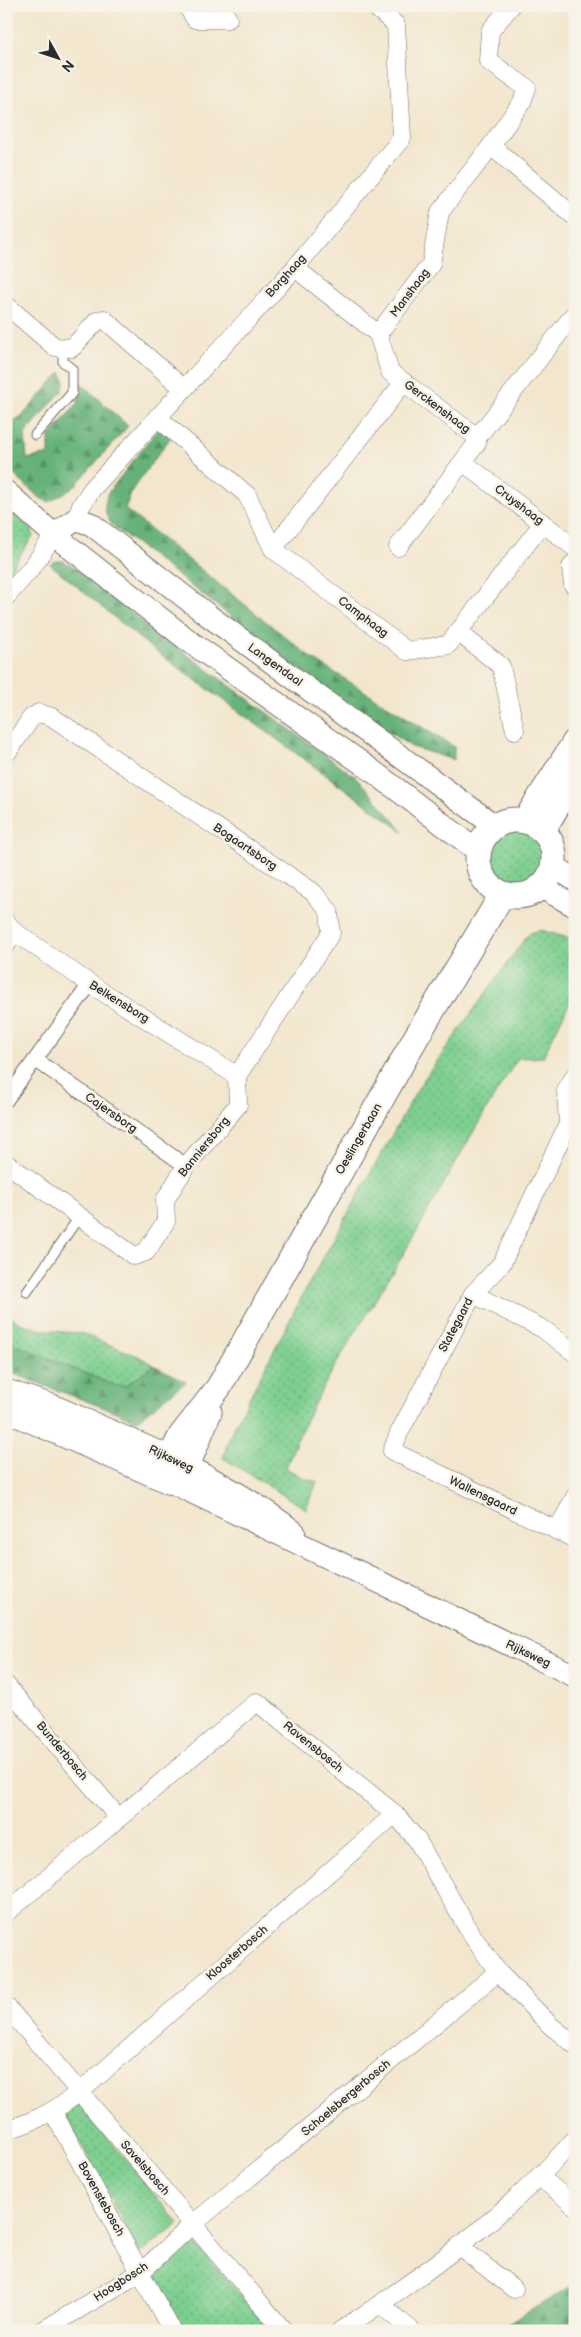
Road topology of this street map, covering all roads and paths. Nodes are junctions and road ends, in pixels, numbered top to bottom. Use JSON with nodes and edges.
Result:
{"nodes":[{"id":1,"x":187,"y":6,"type":"edge"},
{"id":2,"x":222,"y":6,"type":"edge"},
{"id":3,"x":511,"y":6,"type":"edge"},
{"id":4,"x":383,"y":9,"type":"edge"},
{"id":5,"x":491,"y":146,"type":"junction"},
{"id":6,"x":575,"y":217,"type":"edge"},
{"id":7,"x":295,"y":268,"type":"junction"},
{"id":8,"x":6,"y":305,"type":"edge"},
{"id":9,"x":575,"y":313,"type":"edge"},
{"id":10,"x":378,"y":334,"type":"junction"},
{"id":11,"x":59,"y":348,"type":"junction"},
{"id":12,"x":404,"y":382,"type":"junction"},
{"id":13,"x":184,"y":389,"type":"junction"},
{"id":14,"x":157,"y":417,"type":"junction"},
{"id":15,"x":35,"y":435,"type":"dead end"},
{"id":16,"x":477,"y":435,"type":"junction"},
{"id":17,"x":463,"y":462,"type":"junction"},
{"id":18,"x":6,"y":492,"type":"edge"},
{"id":19,"x":76,"y":519,"type":"junction"},
{"id":20,"x":542,"y":523,"type":"junction"},
{"id":21,"x":54,"y":535,"type":"junction"},
{"id":22,"x":398,"y":547,"type":"dead end"},
{"id":23,"x":575,"y":548,"type":"edge"},
{"id":24,"x":273,"y":549,"type":"junction"},
{"id":25,"x":575,"y":562,"type":"edge"},
{"id":26,"x":573,"y":585,"type":"dead end"},
{"id":27,"x":6,"y":597,"type":"edge"},
{"id":28,"x":458,"y":632,"type":"junction"},
{"id":29,"x":515,"y":730,"type":"dead end"},
{"id":30,"x":575,"y":742,"type":"edge"},
{"id":31,"x":6,"y":754,"type":"edge"},
{"id":32,"x":575,"y":776,"type":"edge"},
{"id":33,"x":495,"y":826,"type":"junction"},
{"id":34,"x":534,"y":826,"type":"junction"},
{"id":35,"x":478,"y":851,"type":"junction"},
{"id":36,"x":554,"y":866,"type":"junction"},
{"id":37,"x":575,"y":880,"type":"edge"},
{"id":38,"x":541,"y":887,"type":"junction"},
{"id":39,"x":502,"y":894,"type":"junction"},
{"id":40,"x":575,"y":906,"type":"edge"},
{"id":41,"x":9,"y":933,"type":"edge"},
{"id":42,"x":90,"y":984,"type":"junction"},
{"id":43,"x":36,"y":1060,"type":"junction"},
{"id":44,"x":575,"y":1075,"type":"edge"},
{"id":45,"x":237,"y":1076,"type":"junction"},
{"id":46,"x":6,"y":1100,"type":"edge"},
{"id":47,"x":571,"y":1126,"type":"edge"},
{"id":48,"x":6,"y":1163,"type":"edge"},
{"id":49,"x":186,"y":1166,"type":"junction"},
{"id":50,"x":79,"y":1217,"type":"junction"},
{"id":51,"x":27,"y":1292,"type":"dead end"},
{"id":52,"x":473,"y":1294,"type":"junction"},
{"id":53,"x":575,"y":1353,"type":"edge"},
{"id":54,"x":6,"y":1392,"type":"edge"},
{"id":55,"x":6,"y":1409,"type":"edge"},
{"id":56,"x":392,"y":1451,"type":"joint"},
{"id":57,"x":175,"y":1468,"type":"junction"},
{"id":58,"x":575,"y":1496,"type":"edge"},
{"id":59,"x":557,"y":1531,"type":"junction"},
{"id":60,"x":575,"y":1540,"type":"edge"},
{"id":61,"x":575,"y":1676,"type":"edge"},
{"id":62,"x":6,"y":1685,"type":"edge"},
{"id":63,"x":395,"y":1814,"type":"junction"},
{"id":64,"x":118,"y":1817,"type":"junction"},
{"id":65,"x":6,"y":1913,"type":"edge"},
{"id":66,"x":498,"y":1972,"type":"junction"},
{"id":67,"x":6,"y":2006,"type":"edge"},
{"id":68,"x":575,"y":2045,"type":"edge"},
{"id":69,"x":80,"y":2092,"type":"junction"},
{"id":70,"x":53,"y":2112,"type":"junction"},
{"id":71,"x":6,"y":2130,"type":"edge"},
{"id":72,"x":575,"y":2138,"type":"edge"},
{"id":73,"x":539,"y":2176,"type":"junction"},
{"id":74,"x":575,"y":2206,"type":"edge"},
{"id":75,"x":193,"y":2224,"type":"junction"},
{"id":76,"x":459,"y":2246,"type":"junction"},
{"id":77,"x":140,"y":2272,"type":"junction"},
{"id":78,"x":514,"y":2289,"type":"dead end"},
{"id":79,"x":380,"y":2304,"type":"junction"},
{"id":80,"x":42,"y":2331,"type":"edge"},
{"id":81,"x":172,"y":2331,"type":"edge"},
{"id":82,"x":284,"y":2331,"type":"edge"},
{"id":83,"x":340,"y":2331,"type":"edge"},
{"id":84,"x":412,"y":2331,"type":"edge"}],
"edges":[{"from":1,"to":2,"type":"street"},
{"from":3,"to":5,"type":"street","name":"Manshaag"},
{"from":4,"to":7,"type":"street","name":"Borghaag"},
{"from":5,"to":6,"type":"street"},
{"from":5,"to":10,"type":"street","name":"Manshaag"},
{"from":7,"to":10,"type":"street"},
{"from":7,"to":13,"type":"street","name":"Borghaag"},
{"from":8,"to":11,"type":"street"},
{"from":9,"to":16,"type":"street","name":"Gerckenshaag"},
{"from":10,"to":12,"type":"street","name":"Gerckenshaag"},
{"from":11,"to":13,"type":"street"},
{"from":11,"to":15,"type":"lane"},
{"from":12,"to":16,"type":"street","name":"Gerckenshaag"},
{"from":12,"to":24,"type":"street"},
{"from":13,"to":14,"type":"street","name":"Borghaag"},
{"from":14,"to":19,"type":"street","name":"Borghaag"},
{"from":14,"to":24,"type":"street","name":"Camphaag"},
{"from":16,"to":17,"type":"street"},
{"from":17,"to":20,"type":"street","name":"Cruyshaag"},
{"from":17,"to":22,"type":"street"},
{"from":18,"to":21,"type":"street"},
{"from":19,"to":21,"type":"street"},
{"from":19,"to":33,"type":"street","name":"Langendaal"},
{"from":20,"to":23,"type":"street","name":"Cruyshaag"},
{"from":20,"to":28,"type":"street","name":"Camphaag"},
{"from":21,"to":27,"type":"street"},
{"from":21,"to":35,"type":"street"},
{"from":24,"to":28,"type":"street","name":"Camphaag"},
{"from":25,"to":26,"type":"street"},
{"from":28,"to":29,"type":"street"},
{"from":30,"to":34,"type":"main road"},
{"from":31,"to":45,"type":"street","name":"Bogaartsborg"},
{"from":32,"to":34,"type":"main road"},
{"from":33,"to":34,"type":"main road"},
{"from":33,"to":35,"type":"main road"},
{"from":34,"to":36,"type":"main road"},
{"from":35,"to":39,"type":"main road"},
{"from":36,"to":37,"type":"street"},
{"from":36,"to":38,"type":"main road"},
{"from":38,"to":39,"type":"main road"},
{"from":38,"to":40,"type":"street"},
{"from":39,"to":57,"type":"main road","name":"Oeslingerbaan"},
{"from":41,"to":42,"type":"street","name":"Belkensborg"},
{"from":42,"to":43,"type":"street"},
{"from":42,"to":45,"type":"street","name":"Belkensborg"},
{"from":43,"to":46,"type":"street"},
{"from":43,"to":49,"type":"street","name":"Cajersborg"},
{"from":44,"to":47,"type":"street","name":"Stategaard"},
{"from":45,"to":49,"type":"street","name":"Banniersborg"},
{"from":47,"to":52,"type":"street","name":"Stategaard"},
{"from":48,"to":50,"type":"street","name":"Banniersborg"},
{"from":49,"to":50,"type":"street","name":"Banniersborg"},
{"from":50,"to":51,"type":"lane"},
{"from":52,"to":53,"type":"street"},
{"from":52,"to":56,"type":"street","name":"Stategaard"},
{"from":54,"to":57,"type":"main road","name":"Rijksweg"},
{"from":55,"to":57,"type":"main road","name":"Rijksweg"},
{"from":56,"to":59,"type":"street","name":"Wallensgaard"},
{"from":57,"to":61,"type":"street","name":"Rijksweg"},
{"from":58,"to":59,"type":"street"},
{"from":59,"to":60,"type":"street","name":"Wallensgaard"},
{"from":62,"to":64,"type":"street","name":"Bunderbosch"},
{"from":63,"to":64,"type":"street","name":"Ravensbosch"},
{"from":63,"to":66,"type":"street","name":"Ravensbosch"},
{"from":63,"to":69,"type":"street","name":"Kloosterbosch"},
{"from":64,"to":65,"type":"street","name":"Ravensbosch"},
{"from":66,"to":68,"type":"street","name":"Ravensbosch"},
{"from":66,"to":75,"type":"street","name":"Schaelsbergerbosch"},
{"from":67,"to":69,"type":"street","name":"Savelsbosch"},
{"from":69,"to":70,"type":"street","name":"Kloosterbosch"},
{"from":69,"to":75,"type":"street","name":"Savelsbosch"},
{"from":70,"to":71,"type":"street"},
{"from":70,"to":77,"type":"street","name":"Bovenstebosch"},
{"from":72,"to":73,"type":"street"},
{"from":73,"to":74,"type":"street"},
{"from":73,"to":76,"type":"street"},
{"from":75,"to":77,"type":"street","name":"Hoogbosch"},
{"from":75,"to":82,"type":"street","name":"Savelsbosch"},
{"from":76,"to":78,"type":"street"},
{"from":76,"to":79,"type":"street"},
{"from":77,"to":80,"type":"street","name":"Hoogbosch"},
{"from":77,"to":81,"type":"street","name":"Bovenstebosch"},
{"from":79,"to":83,"type":"street"},
{"from":79,"to":84,"type":"street"}]}
